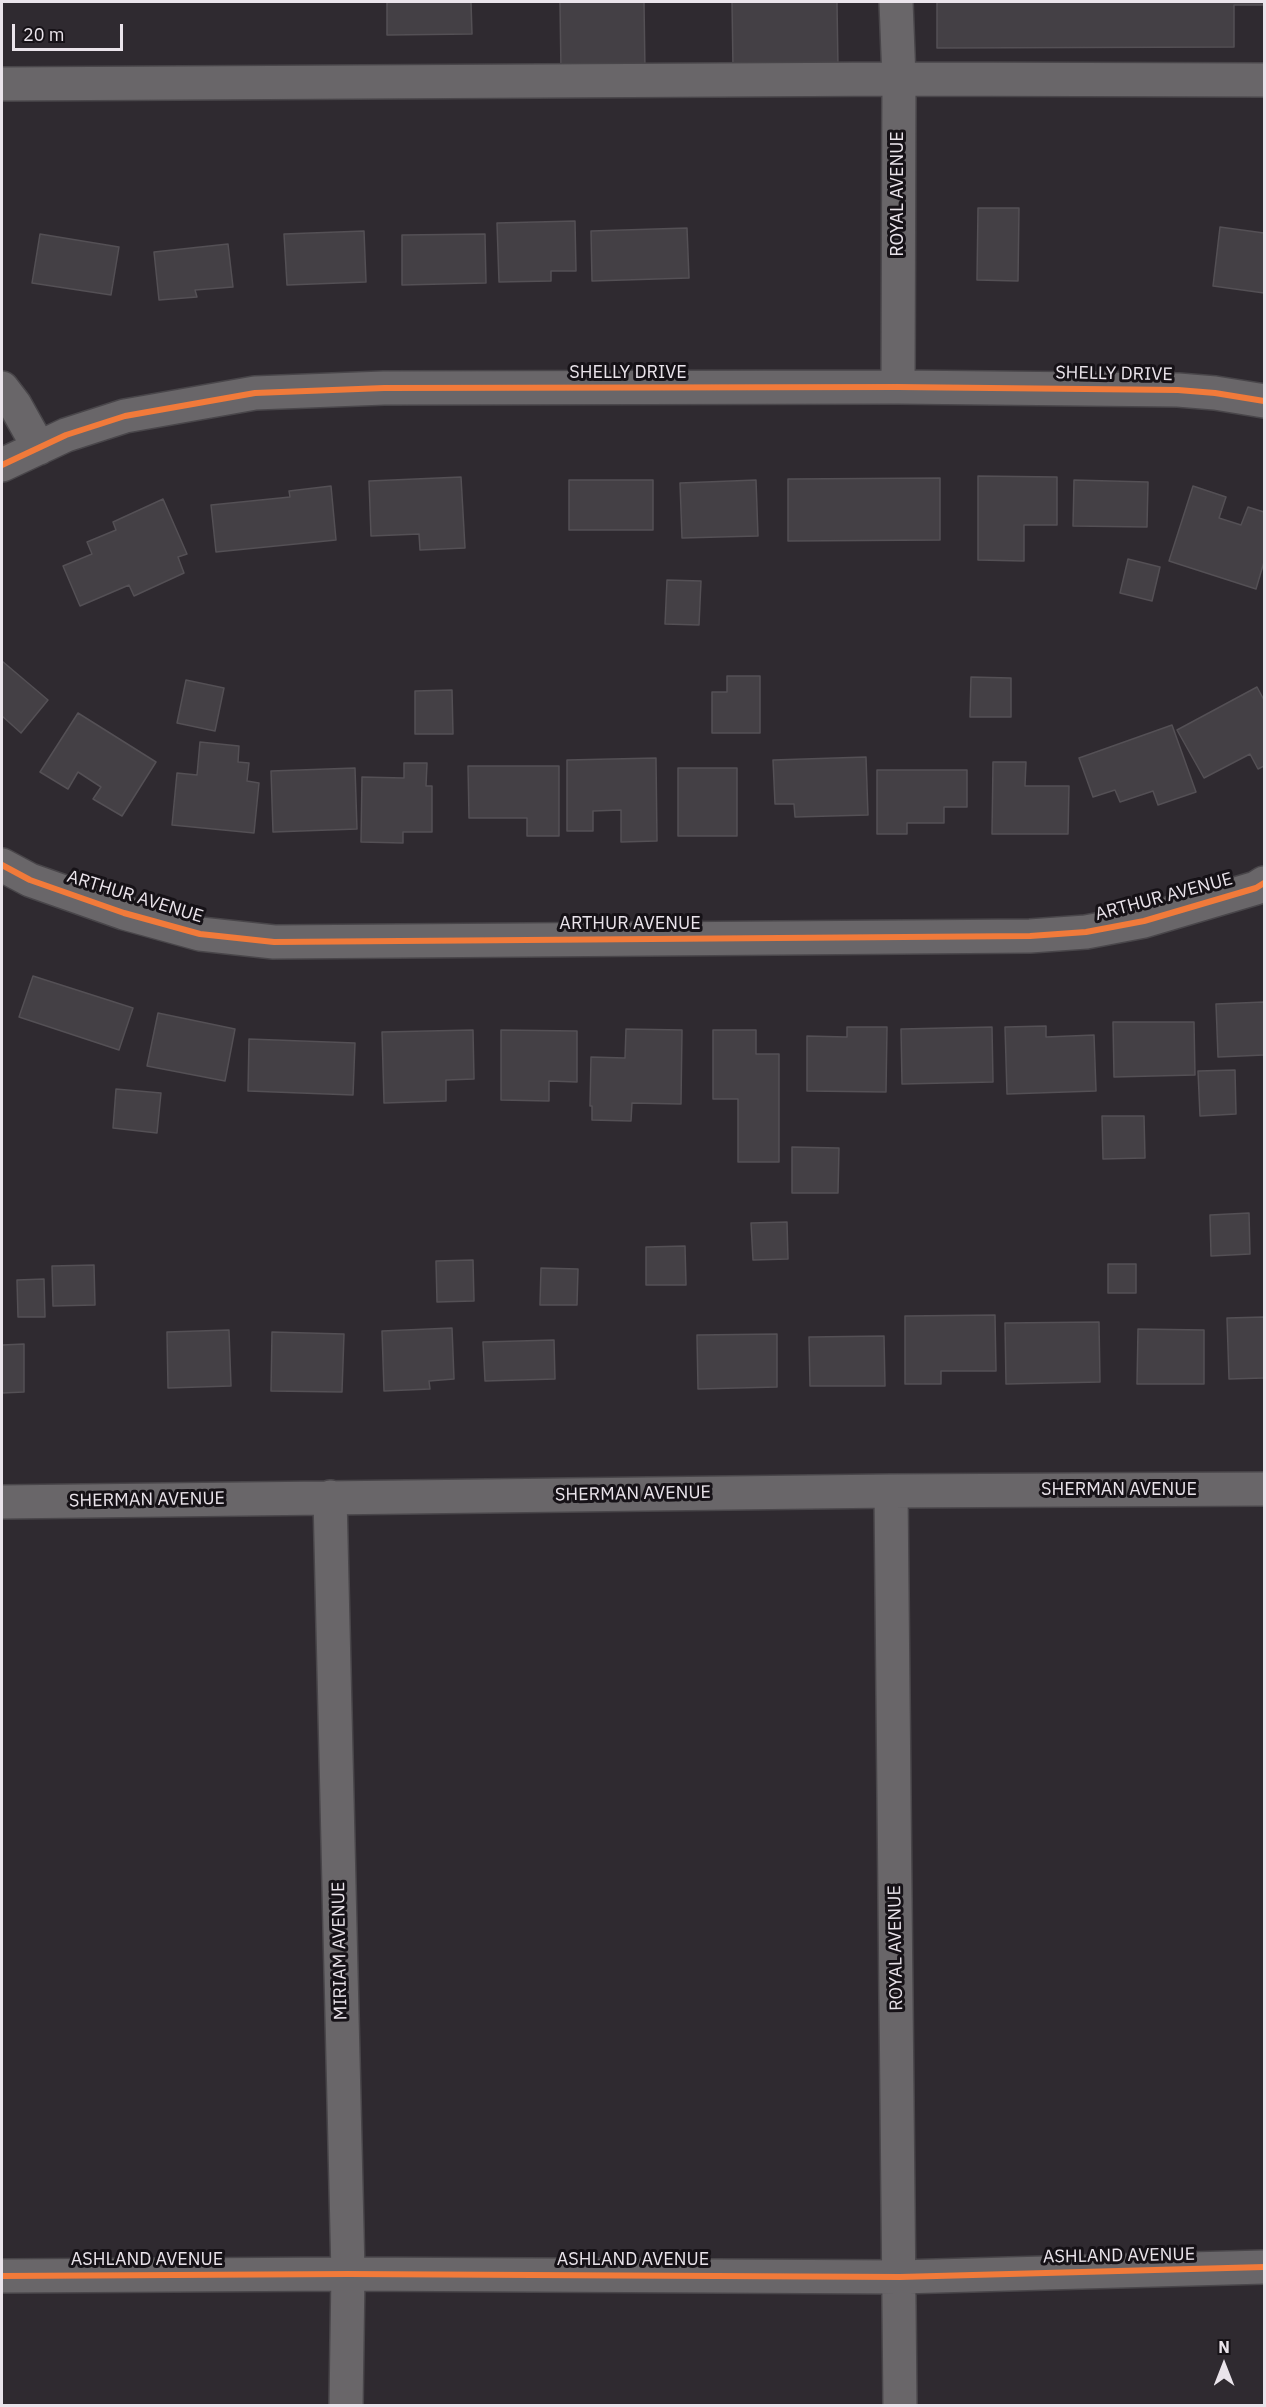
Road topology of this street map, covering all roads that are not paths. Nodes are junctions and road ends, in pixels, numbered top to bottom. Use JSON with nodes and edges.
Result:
{"nodes":[{"id":1,"x":896,"y":2,"type":"edge"},
{"id":2,"x":899,"y":80,"type":"junction"},
{"id":3,"x":1264,"y":80,"type":"edge"},
{"id":4,"x":2,"y":84,"type":"edge"},
{"id":5,"x":898,"y":387,"type":"junction"},
{"id":6,"x":2,"y":388,"type":"edge"},
{"id":7,"x":1264,"y":401,"type":"edge"},
{"id":8,"x":39,"y":448,"type":"junction"},
{"id":9,"x":2,"y":465,"type":"edge"},
{"id":10,"x":2,"y":865,"type":"edge"},
{"id":11,"x":1264,"y":883,"type":"edge"},
{"id":12,"x":1264,"y":1489,"type":"edge"},
{"id":13,"x":891,"y":1491,"type":"junction"},
{"id":14,"x":330,"y":1497,"type":"junction"},
{"id":15,"x":2,"y":1502,"type":"edge"},
{"id":16,"x":1264,"y":2267,"type":"edge"},
{"id":17,"x":348,"y":2274,"type":"junction"},
{"id":18,"x":2,"y":2276,"type":"edge"},
{"id":19,"x":900,"y":2277,"type":"junction"},
{"id":20,"x":346,"y":2406,"type":"edge"},
{"id":21,"x":900,"y":2406,"type":"edge"}],
"edges":[{"from":1,"to":2,"type":"street","name":"ROYAL AVENUE"},
{"from":2,"to":3,"type":"street"},
{"from":2,"to":4,"type":"street"},
{"from":2,"to":5,"type":"street","name":"ROYAL AVENUE"},
{"from":5,"to":7,"type":"street","name":"SHELLY DRIVE"},
{"from":5,"to":8,"type":"street","name":"SHELLY DRIVE"},
{"from":6,"to":8,"type":"street"},
{"from":8,"to":9,"type":"street","name":"SHELLY DRIVE"},
{"from":10,"to":11,"type":"street","name":"ARTHUR AVENUE"},
{"from":12,"to":13,"type":"street","name":"SHERMAN AVENUE"},
{"from":13,"to":14,"type":"street","name":"SHERMAN AVENUE"},
{"from":13,"to":19,"type":"street","name":"ROYAL AVENUE"},
{"from":14,"to":15,"type":"street","name":"SHERMAN AVENUE"},
{"from":14,"to":17,"type":"street","name":"MIRIAM AVENUE"},
{"from":16,"to":19,"type":"street","name":"ASHLAND AVENUE"},
{"from":17,"to":18,"type":"street","name":"ASHLAND AVENUE"},
{"from":17,"to":19,"type":"street","name":"ASHLAND AVENUE"},
{"from":17,"to":20,"type":"street","name":"MIRIAM AVENUE"},
{"from":19,"to":21,"type":"street","name":"ROYAL AVENUE"}]}
